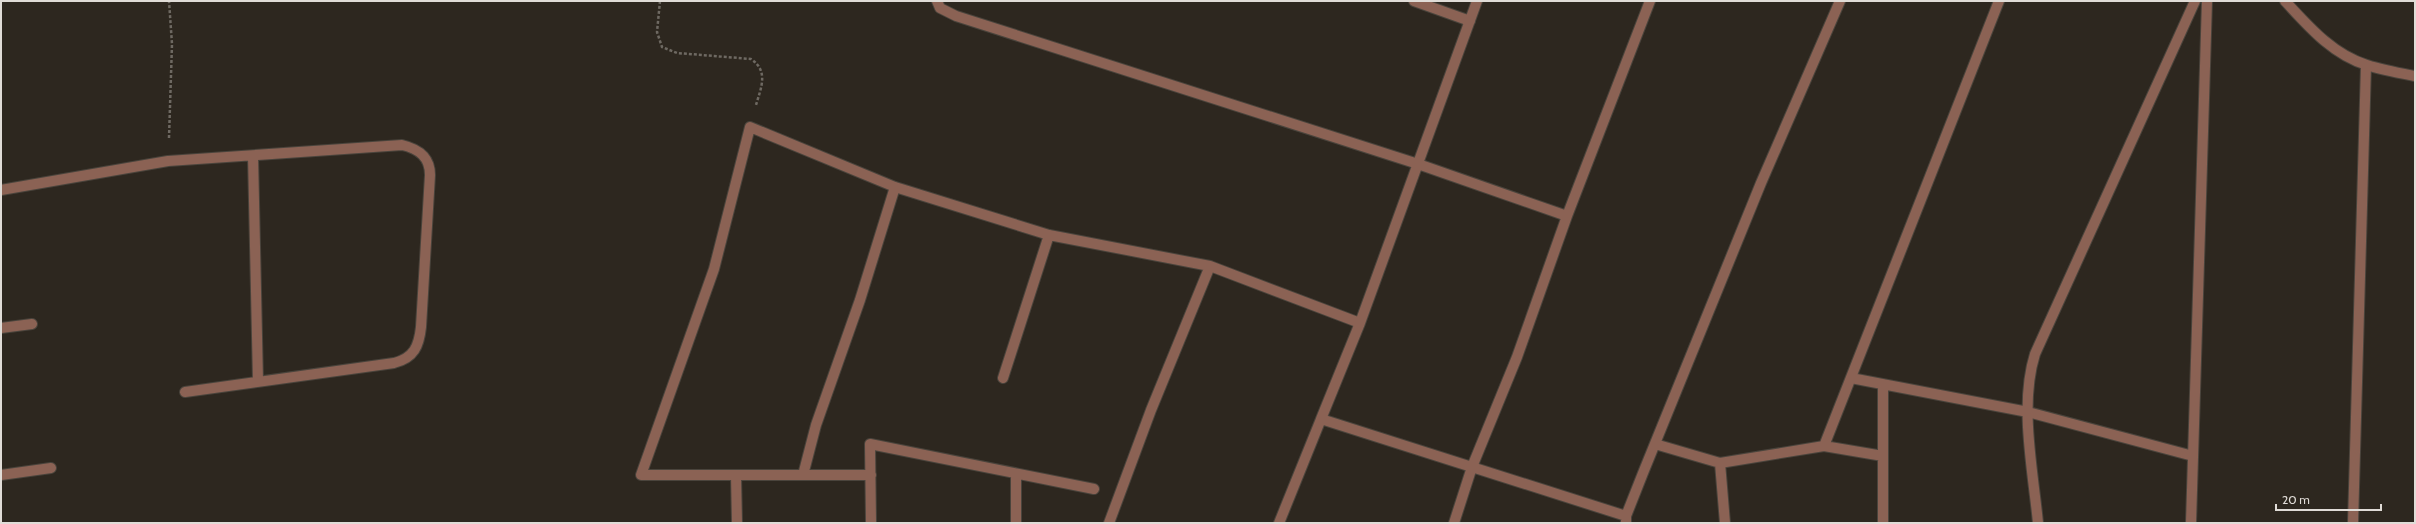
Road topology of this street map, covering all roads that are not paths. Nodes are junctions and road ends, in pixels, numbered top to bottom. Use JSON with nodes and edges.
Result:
{"nodes":[{"id":1,"x":937,"y":1,"type":"edge"},
{"id":2,"x":1414,"y":1,"type":"edge"},
{"id":3,"x":1477,"y":1,"type":"edge"},
{"id":4,"x":1650,"y":1,"type":"edge"},
{"id":5,"x":1840,"y":1,"type":"edge"},
{"id":6,"x":1999,"y":1,"type":"edge"},
{"id":7,"x":2195,"y":1,"type":"edge"},
{"id":8,"x":2207,"y":1,"type":"edge"},
{"id":9,"x":2285,"y":1,"type":"edge"},
{"id":10,"x":1470,"y":21,"type":"junction"},
{"id":11,"x":2366,"y":65,"type":"junction"},
{"id":12,"x":2415,"y":76,"type":"edge"},
{"id":13,"x":254,"y":156,"type":"junction"},
{"id":14,"x":1418,"y":164,"type":"junction"},
{"id":15,"x":895,"y":187,"type":"junction"},
{"id":16,"x":1,"y":190,"type":"edge"},
{"id":17,"x":1567,"y":216,"type":"junction"},
{"id":18,"x":1049,"y":235,"type":"junction"},
{"id":19,"x":1210,"y":266,"type":"junction"},
{"id":20,"x":1360,"y":323,"type":"junction"},
{"id":21,"x":32,"y":324,"type":"dead end"},
{"id":22,"x":1,"y":328,"type":"edge"},
{"id":23,"x":1003,"y":378,"type":"dead end"},
{"id":24,"x":1851,"y":378,"type":"junction"},
{"id":25,"x":258,"y":381,"type":"junction"},
{"id":26,"x":1883,"y":384,"type":"junction"},
{"id":27,"x":185,"y":392,"type":"dead end"},
{"id":28,"x":2028,"y":412,"type":"junction"},
{"id":29,"x":1321,"y":419,"type":"junction"},
{"id":30,"x":1655,"y":444,"type":"junction"},
{"id":31,"x":1824,"y":446,"type":"junction"},
{"id":32,"x":1883,"y":456,"type":"junction"},
{"id":33,"x":2193,"y":456,"type":"junction"},
{"id":34,"x":1720,"y":463,"type":"junction"},
{"id":35,"x":1472,"y":467,"type":"junction"},
{"id":36,"x":51,"y":468,"type":"dead end"},
{"id":37,"x":1016,"y":474,"type":"junction"},
{"id":38,"x":1,"y":475,"type":"edge"},
{"id":39,"x":736,"y":475,"type":"junction"},
{"id":40,"x":803,"y":475,"type":"junction"},
{"id":41,"x":871,"y":475,"type":"junction"},
{"id":42,"x":1094,"y":489,"type":"dead end"},
{"id":43,"x":1626,"y":520,"type":"edge"},
{"id":44,"x":737,"y":523,"type":"edge"},
{"id":45,"x":871,"y":523,"type":"edge"},
{"id":46,"x":1016,"y":523,"type":"edge"},
{"id":47,"x":1109,"y":523,"type":"edge"},
{"id":48,"x":1279,"y":523,"type":"edge"},
{"id":49,"x":1454,"y":523,"type":"edge"},
{"id":50,"x":1725,"y":523,"type":"edge"},
{"id":51,"x":1883,"y":523,"type":"edge"},
{"id":52,"x":2038,"y":523,"type":"edge"},
{"id":53,"x":2191,"y":523,"type":"edge"},
{"id":54,"x":2353,"y":523,"type":"edge"}],
"edges":[{"from":1,"to":14,"type":"street"},
{"from":2,"to":10,"type":"street"},
{"from":3,"to":10,"type":"street"},
{"from":4,"to":17,"type":"street"},
{"from":5,"to":30,"type":"street"},
{"from":6,"to":24,"type":"street"},
{"from":7,"to":28,"type":"street"},
{"from":8,"to":33,"type":"street"},
{"from":9,"to":11,"type":"street"},
{"from":10,"to":14,"type":"street"},
{"from":11,"to":12,"type":"street"},
{"from":11,"to":54,"type":"street"},
{"from":13,"to":16,"type":"street"},
{"from":13,"to":25,"type":"street"},
{"from":13,"to":25,"type":"street"},
{"from":14,"to":17,"type":"street"},
{"from":14,"to":20,"type":"street"},
{"from":15,"to":18,"type":"street"},
{"from":15,"to":39,"type":"street"},
{"from":15,"to":40,"type":"street"},
{"from":17,"to":35,"type":"street"},
{"from":18,"to":19,"type":"street"},
{"from":18,"to":23,"type":"street"},
{"from":19,"to":20,"type":"street"},
{"from":19,"to":47,"type":"street"},
{"from":20,"to":29,"type":"street"},
{"from":21,"to":22,"type":"street"},
{"from":24,"to":26,"type":"street"},
{"from":24,"to":31,"type":"street"},
{"from":25,"to":27,"type":"street"},
{"from":26,"to":28,"type":"street"},
{"from":26,"to":32,"type":"street"},
{"from":28,"to":33,"type":"street"},
{"from":28,"to":52,"type":"street"},
{"from":29,"to":35,"type":"street"},
{"from":29,"to":48,"type":"street"},
{"from":30,"to":34,"type":"street"},
{"from":30,"to":43,"type":"street"},
{"from":31,"to":32,"type":"street"},
{"from":31,"to":34,"type":"street"},
{"from":32,"to":51,"type":"street"},
{"from":33,"to":53,"type":"street"},
{"from":34,"to":50,"type":"street"},
{"from":35,"to":43,"type":"street"},
{"from":35,"to":49,"type":"street"},
{"from":36,"to":38,"type":"street"},
{"from":37,"to":41,"type":"street"},
{"from":37,"to":42,"type":"street"},
{"from":37,"to":46,"type":"street"},
{"from":39,"to":40,"type":"street"},
{"from":39,"to":44,"type":"street"},
{"from":40,"to":41,"type":"street"},
{"from":41,"to":45,"type":"street"}]}
